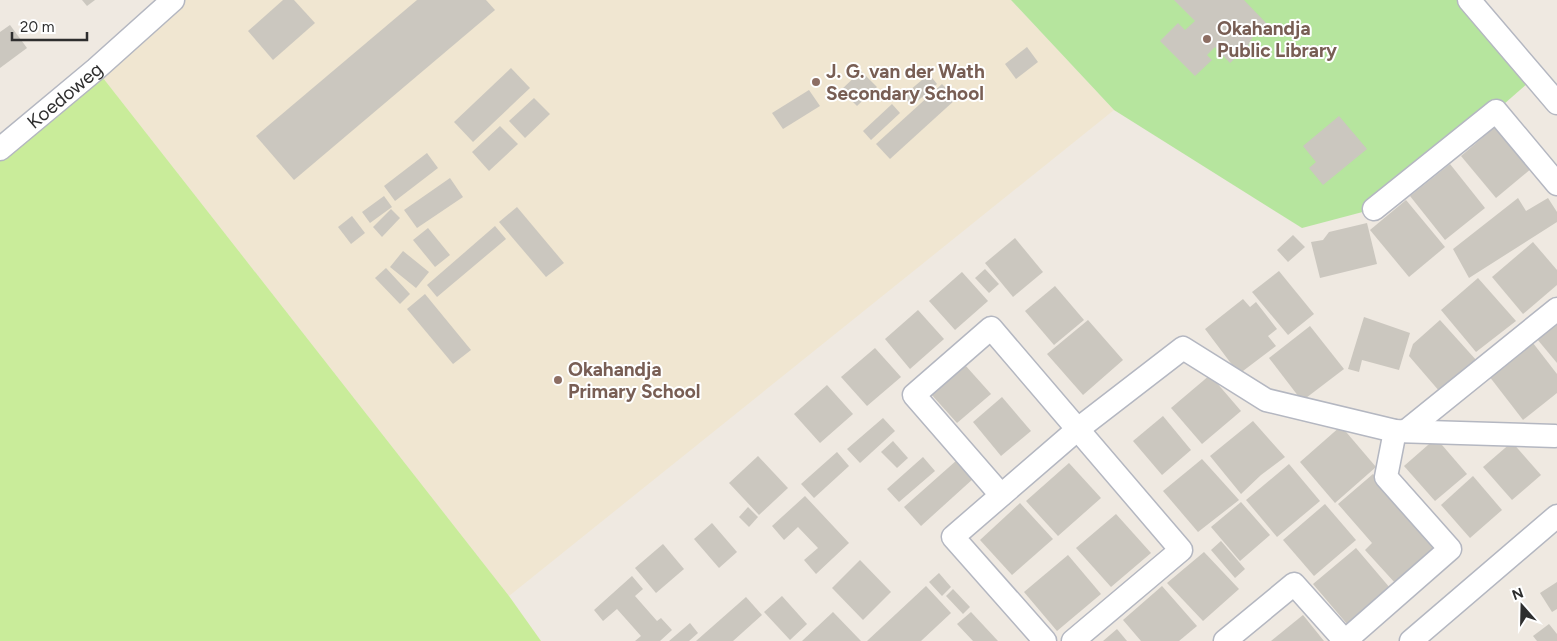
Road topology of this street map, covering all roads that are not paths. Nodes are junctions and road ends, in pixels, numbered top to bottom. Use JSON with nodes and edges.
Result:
{"nodes":[{"id":1,"x":173,"y":0,"type":"edge"},
{"id":2,"x":1469,"y":0,"type":"edge"},
{"id":3,"x":1557,"y":102,"type":"edge"},
{"id":4,"x":0,"y":149,"type":"edge"},
{"id":5,"x":1557,"y":184,"type":"edge"},
{"id":6,"x":1374,"y":209,"type":"dead end"},
{"id":7,"x":1557,"y":309,"type":"edge"},
{"id":8,"x":1078,"y":429,"type":"junction"},
{"id":9,"x":1400,"y":431,"type":"junction"},
{"id":10,"x":1555,"y":436,"type":"dead end"},
{"id":11,"x":1001,"y":495,"type":"junction"},
{"id":12,"x":1557,"y":516,"type":"edge"},
{"id":13,"x":1045,"y":641,"type":"edge"},
{"id":14,"x":1073,"y":641,"type":"edge"},
{"id":15,"x":1225,"y":641,"type":"edge"},
{"id":16,"x":1345,"y":641,"type":"edge"},
{"id":17,"x":1411,"y":641,"type":"edge"}],
"edges":[{"from":1,"to":4,"type":"street","name":"Koedoweg"},
{"from":2,"to":3,"type":"street"},
{"from":5,"to":6,"type":"street"},
{"from":7,"to":9,"type":"street"},
{"from":8,"to":9,"type":"street"},
{"from":8,"to":11,"type":"street"},
{"from":8,"to":11,"type":"street"},
{"from":8,"to":14,"type":"street"},
{"from":9,"to":10,"type":"street"},
{"from":9,"to":16,"type":"street"},
{"from":11,"to":13,"type":"street"},
{"from":12,"to":17,"type":"street"},
{"from":15,"to":16,"type":"street"}]}
